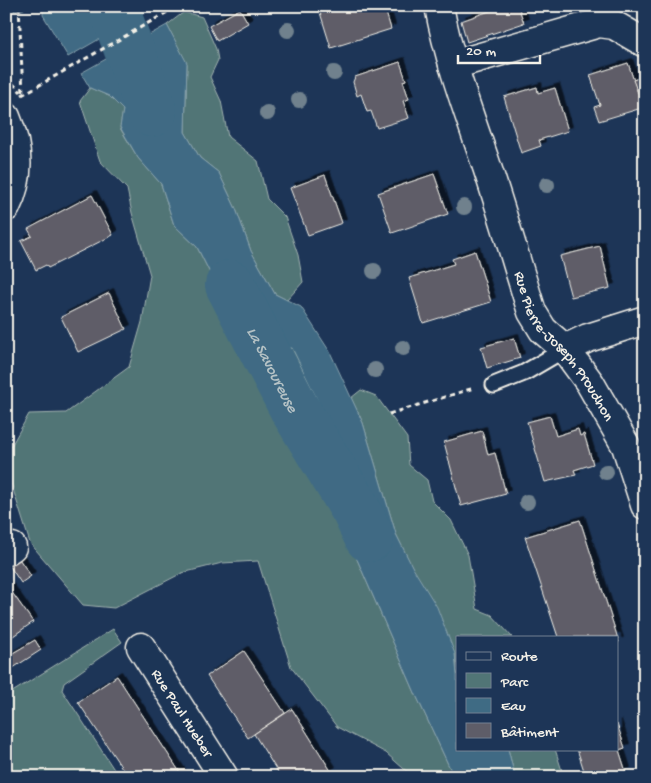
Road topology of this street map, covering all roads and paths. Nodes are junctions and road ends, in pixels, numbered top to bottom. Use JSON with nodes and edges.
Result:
{"nodes":[{"id":1,"x":18,"y":6,"type":"edge"},
{"id":2,"x":178,"y":6,"type":"edge"},
{"id":3,"x":439,"y":6,"type":"edge"},
{"id":4,"x":645,"y":43,"type":"edge"},
{"id":5,"x":453,"y":65,"type":"junction"},
{"id":6,"x":6,"y":76,"type":"edge"},
{"id":7,"x":23,"y":94,"type":"junction"},
{"id":8,"x":6,"y":117,"type":"edge"},
{"id":9,"x":6,"y":207,"type":"edge"},
{"id":10,"x":645,"y":320,"type":"edge"},
{"id":11,"x":565,"y":349,"type":"junction"},
{"id":12,"x":494,"y":385,"type":"joint"},
{"id":13,"x":389,"y":414,"type":"dead end"},
{"id":14,"x":645,"y":506,"type":"edge"},
{"id":15,"x":142,"y":647,"type":"dead end"},
{"id":16,"x":224,"y":777,"type":"edge"}],
"edges":[{"from":1,"to":7,"type":"path"},
{"from":2,"to":7,"type":"path"},
{"from":3,"to":5,"type":"street","name":"Rue Pierre-Joseph Proudhon"},
{"from":4,"to":5,"type":"street"},
{"from":5,"to":11,"type":"street","name":"Rue Pierre-Joseph Proudhon"},
{"from":6,"to":7,"type":"path"},
{"from":8,"to":9,"type":"street"},
{"from":10,"to":11,"type":"street"},
{"from":11,"to":12,"type":"lane"},
{"from":11,"to":14,"type":"street","name":"Rue Pierre-Joseph Proudhon"},
{"from":12,"to":13,"type":"path"},
{"from":15,"to":16,"type":"street","name":"Rue Paul Hueber"}]}
